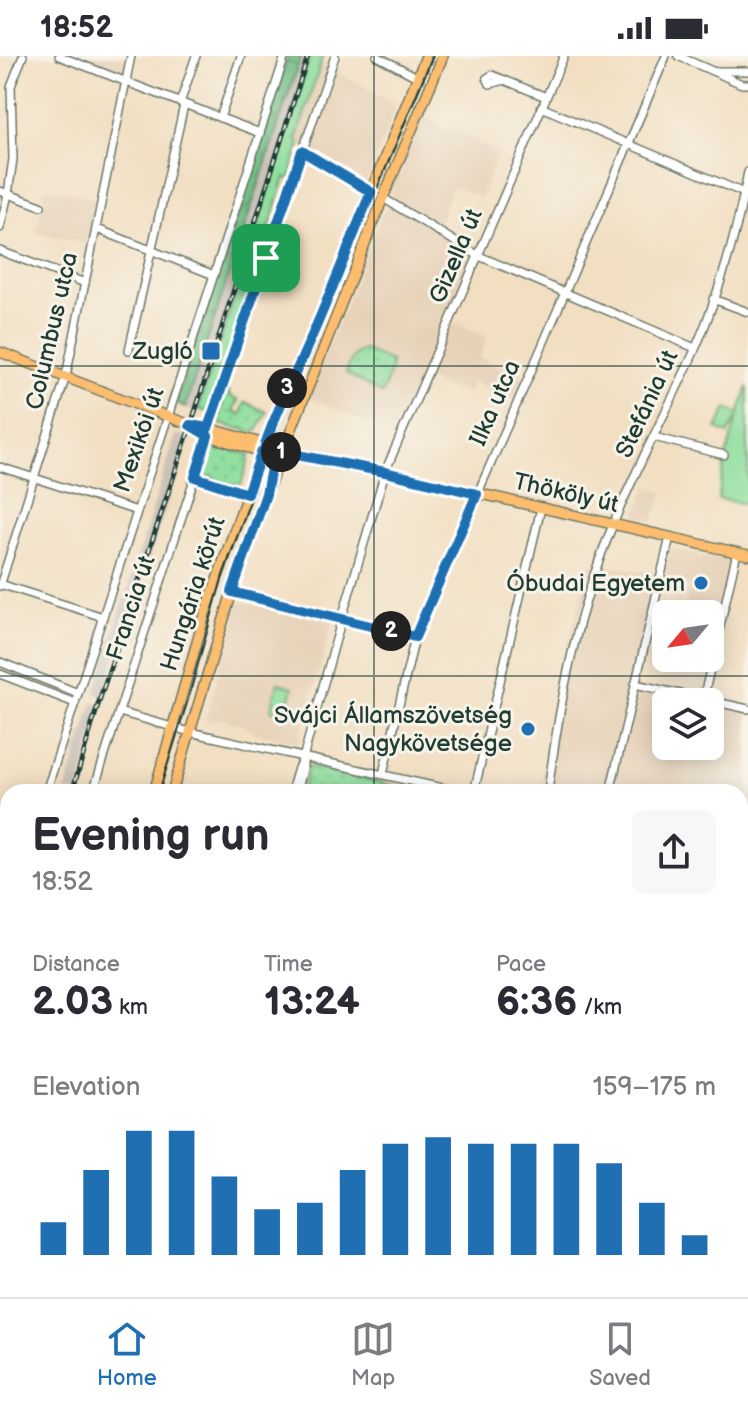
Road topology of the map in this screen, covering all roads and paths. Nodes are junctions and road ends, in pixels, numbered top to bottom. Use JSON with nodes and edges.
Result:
{"nodes":[{"id":1,"x":23,"y":56,"type":"edge"},
{"id":2,"x":59,"y":56,"type":"edge"},
{"id":3,"x":131,"y":56,"type":"edge"},
{"id":4,"x":196,"y":56,"type":"edge"},
{"id":5,"x":241,"y":56,"type":"edge"},
{"id":6,"x":285,"y":56,"type":"edge"},
{"id":7,"x":335,"y":56,"type":"edge"},
{"id":8,"x":377,"y":56,"type":"edge"},
{"id":9,"x":426,"y":56,"type":"edge"},
{"id":10,"x":443,"y":56,"type":"edge"},
{"id":11,"x":564,"y":56,"type":"edge"},
{"id":12,"x":666,"y":56,"type":"edge"},
{"id":13,"x":678,"y":56,"type":"edge"},
{"id":14,"x":713,"y":71,"type":"junction"},
{"id":15,"x":748,"y":72,"type":"edge"},
{"id":16,"x":417,"y":77,"type":"junction"},
{"id":17,"x":505,"y":80,"type":"dead end"},
{"id":18,"x":126,"y":82,"type":"junction"},
{"id":19,"x":0,"y":83,"type":"edge"},
{"id":20,"x":11,"y":86,"type":"junction"},
{"id":21,"x":746,"y":87,"type":"edge"},
{"id":22,"x":546,"y":97,"type":"junction"},
{"id":23,"x":182,"y":104,"type":"junction"},
{"id":24,"x":541,"y":107,"type":"junction"},
{"id":25,"x":220,"y":118,"type":"junction"},
{"id":26,"x":260,"y":133,"type":"junction"},
{"id":27,"x":629,"y":144,"type":"junction"},
{"id":28,"x":302,"y":151,"type":"junction"},
{"id":29,"x":748,"y":172,"type":"edge"},
{"id":30,"x":740,"y":191,"type":"junction"},
{"id":31,"x":371,"y":192,"type":"junction"},
{"id":32,"x":4,"y":193,"type":"edge"},
{"id":33,"x":383,"y":198,"type":"junction"},
{"id":34,"x":41,"y":206,"type":"dead end"},
{"id":35,"x":0,"y":228,"type":"edge"},
{"id":36,"x":97,"y":229,"type":"junction"},
{"id":37,"x":151,"y":250,"type":"junction"},
{"id":38,"x":0,"y":251,"type":"edge"},
{"id":39,"x":479,"y":256,"type":"junction"},
{"id":40,"x":214,"y":275,"type":"junction"},
{"id":41,"x":85,"y":283,"type":"junction"},
{"id":42,"x":564,"y":293,"type":"junction"},
{"id":43,"x":713,"y":299,"type":"junction"},
{"id":44,"x":748,"y":312,"type":"edge"},
{"id":45,"x":695,"y":348,"type":"junction"},
{"id":46,"x":129,"y":350,"type":"dead end"},
{"id":47,"x":0,"y":352,"type":"edge"},
{"id":48,"x":65,"y":378,"type":"junction"},
{"id":49,"x":169,"y":417,"type":"junction"},
{"id":50,"x":208,"y":432,"type":"junction"},
{"id":51,"x":654,"y":437,"type":"junction"},
{"id":52,"x":266,"y":449,"type":"junction"},
{"id":53,"x":282,"y":452,"type":"junction"},
{"id":54,"x":724,"y":455,"type":"dead end"},
{"id":55,"x":0,"y":467,"type":"edge"},
{"id":56,"x":385,"y":472,"type":"junction"},
{"id":57,"x":195,"y":477,"type":"junction"},
{"id":58,"x":34,"y":478,"type":"junction"},
{"id":59,"x":247,"y":494,"type":"junction"},
{"id":60,"x":266,"y":494,"type":"junction"},
{"id":61,"x":477,"y":494,"type":"junction"},
{"id":62,"x":541,"y":508,"type":"junction"},
{"id":63,"x":137,"y":511,"type":"junction"},
{"id":64,"x":613,"y":524,"type":"junction"},
{"id":65,"x":670,"y":537,"type":"junction"},
{"id":66,"x":743,"y":553,"type":"edge"},
{"id":67,"x":0,"y":585,"type":"edge"},
{"id":68,"x":232,"y":592,"type":"junction"},
{"id":69,"x":103,"y":617,"type":"junction"},
{"id":70,"x":342,"y":618,"type":"junction"},
{"id":71,"x":415,"y":637,"type":"junction"},
{"id":72,"x":0,"y":662,"type":"edge"},
{"id":73,"x":0,"y":674,"type":"edge"},
{"id":74,"x":635,"y":684,"type":"junction"},
{"id":75,"x":652,"y":688,"type":"edge"},
{"id":76,"x":706,"y":688,"type":"edge"},
{"id":77,"x":78,"y":693,"type":"junction"},
{"id":78,"x":75,"y":703,"type":"junction"},
{"id":79,"x":724,"y":704,"type":"edge"},
{"id":80,"x":748,"y":709,"type":"edge"},
{"id":81,"x":119,"y":712,"type":"junction"},
{"id":82,"x":173,"y":727,"type":"junction"},
{"id":83,"x":190,"y":732,"type":"junction"},
{"id":84,"x":303,"y":758,"type":"junction"},
{"id":85,"x":383,"y":774,"type":"junction"},
{"id":86,"x":49,"y":784,"type":"edge"},
{"id":87,"x":96,"y":784,"type":"edge"},
{"id":88,"x":156,"y":784,"type":"edge"},
{"id":89,"x":174,"y":784,"type":"edge"},
{"id":90,"x":297,"y":784,"type":"edge"},
{"id":91,"x":426,"y":784,"type":"edge"},
{"id":92,"x":476,"y":784,"type":"edge"},
{"id":93,"x":549,"y":784,"type":"edge"},
{"id":94,"x":612,"y":784,"type":"edge"}],
"edges":[{"from":1,"to":20,"type":"street"},
{"from":2,"to":18,"type":"street"},
{"from":3,"to":18,"type":"street","name":"Columbus utca"},
{"from":4,"to":23,"type":"street"},
{"from":5,"to":25,"type":"street"},
{"from":6,"to":26,"type":"street","name":"Mexikói út"},
{"from":7,"to":28,"type":"street","name":"Francia út"},
{"from":8,"to":16,"type":"street"},
{"from":9,"to":16,"type":"main road","name":"Hungária körút"},
{"from":10,"to":33,"type":"main road","name":"Hungária körút"},
{"from":11,"to":22,"type":"street","name":"Gizella út"},
{"from":12,"to":27,"type":"street","name":"Ilka utca"},
{"from":13,"to":14,"type":"street"},
{"from":14,"to":15,"type":"street"},
{"from":14,"to":21,"type":"street"},
{"from":15,"to":21,"type":"street"},
{"from":16,"to":31,"type":"main road","name":"Hungária körút"},
{"from":17,"to":22,"type":"street"},
{"from":18,"to":23,"type":"street"},
{"from":18,"to":36,"type":"street","name":"Columbus utca"},
{"from":19,"to":20,"type":"street"},
{"from":20,"to":32,"type":"street"},
{"from":22,"to":24,"type":"street","name":"Gizella út"},
{"from":23,"to":25,"type":"street"},
{"from":23,"to":37,"type":"street"},
{"from":24,"to":27,"type":"street"},
{"from":24,"to":39,"type":"street","name":"Gizella út"},
{"from":25,"to":26,"type":"street"},
{"from":26,"to":40,"type":"street","name":"Mexikói út"},
{"from":27,"to":30,"type":"street"},
{"from":27,"to":42,"type":"street","name":"Ilka utca"},
{"from":28,"to":31,"type":"street"},
{"from":28,"to":50,"type":"street","name":"Francia út"},
{"from":29,"to":30,"type":"street","name":"Stefánia út"},
{"from":30,"to":43,"type":"street","name":"Stefánia út"},
{"from":31,"to":52,"type":"main road","name":"Hungária körút"},
{"from":32,"to":34,"type":"street"},
{"from":32,"to":35,"type":"street"},
{"from":33,"to":39,"type":"street"},
{"from":33,"to":53,"type":"main road","name":"Hungária körút"},
{"from":36,"to":37,"type":"street"},
{"from":36,"to":41,"type":"street","name":"Columbus utca"},
{"from":37,"to":40,"type":"street"},
{"from":37,"to":46,"type":"street"},
{"from":38,"to":41,"type":"street"},
{"from":39,"to":42,"type":"street"},
{"from":39,"to":56,"type":"street","name":"Gizella út"},
{"from":40,"to":49,"type":"street","name":"Mexikói út"},
{"from":41,"to":48,"type":"street","name":"Columbus utca"},
{"from":42,"to":45,"type":"street"},
{"from":42,"to":61,"type":"street","name":"Ilka utca"},
{"from":43,"to":44,"type":"street"},
{"from":43,"to":45,"type":"street","name":"Stefánia út"},
{"from":45,"to":51,"type":"street","name":"Stefánia út"},
{"from":47,"to":48,"type":"main road","name":"Thököly út"},
{"from":48,"to":49,"type":"main road","name":"Thököly út"},
{"from":48,"to":58,"type":"street","name":"Columbus utca"},
{"from":49,"to":50,"type":"main road","name":"Thököly út"},
{"from":49,"to":63,"type":"street","name":"Mexikói út"},
{"from":50,"to":52,"type":"main road","name":"Thököly út"},
{"from":50,"to":57,"type":"street","name":"Francia út"},
{"from":51,"to":54,"type":"street"},
{"from":51,"to":64,"type":"street","name":"Stefánia út"},
{"from":52,"to":53,"type":"main road","name":"Thököly út"},
{"from":52,"to":59,"type":"main road","name":"Hungária körút"},
{"from":52,"to":60,"type":"main road"},
{"from":53,"to":56,"type":"main road","name":"Thököly út"},
{"from":53,"to":60,"type":"main road","name":"Hungária körút"},
{"from":55,"to":58,"type":"street"},
{"from":56,"to":61,"type":"main road","name":"Thököly út"},
{"from":56,"to":70,"type":"street","name":"Gizella út"},
{"from":57,"to":59,"type":"street"},
{"from":57,"to":81,"type":"street","name":"Francia út"},
{"from":58,"to":63,"type":"street"},
{"from":58,"to":67,"type":"street","name":"Columbus utca"},
{"from":59,"to":82,"type":"main road","name":"Hungária körút"},
{"from":60,"to":68,"type":"main road","name":"Hungária körút"},
{"from":61,"to":62,"type":"main road","name":"Thököly út"},
{"from":61,"to":71,"type":"street","name":"Ilka utca"},
{"from":62,"to":64,"type":"main road","name":"Thököly út"},
{"from":62,"to":92,"type":"street"},
{"from":63,"to":69,"type":"street","name":"Mexikói út"},
{"from":64,"to":65,"type":"main road","name":"Thököly út"},
{"from":64,"to":93,"type":"street","name":"Stefánia út"},
{"from":65,"to":66,"type":"main road","name":"Thököly út"},
{"from":65,"to":74,"type":"street"},
{"from":66,"to":76,"type":"street"},
{"from":67,"to":69,"type":"street"},
{"from":68,"to":70,"type":"street"},
{"from":68,"to":83,"type":"main road","name":"Hungária körút"},
{"from":69,"to":77,"type":"street","name":"Mexikói út"},
{"from":70,"to":71,"type":"street"},
{"from":70,"to":84,"type":"street","name":"Gizella út"},
{"from":71,"to":85,"type":"street","name":"Ilka utca"},
{"from":72,"to":77,"type":"street"},
{"from":73,"to":78,"type":"street"},
{"from":74,"to":75,"type":"street"},
{"from":74,"to":94,"type":"street"},
{"from":77,"to":78,"type":"street","name":"Mexikói út"},
{"from":78,"to":86,"type":"street","name":"Mexikói út"},
{"from":79,"to":80,"type":"street"},
{"from":81,"to":82,"type":"street"},
{"from":81,"to":87,"type":"street","name":"Francia út"},
{"from":82,"to":83,"type":"street"},
{"from":82,"to":88,"type":"main road","name":"Hungária körút"},
{"from":83,"to":84,"type":"street"},
{"from":83,"to":89,"type":"main road","name":"Hungária körút"},
{"from":84,"to":85,"type":"street"},
{"from":84,"to":90,"type":"street","name":"Gizella út"},
{"from":85,"to":91,"type":"street"}]}
